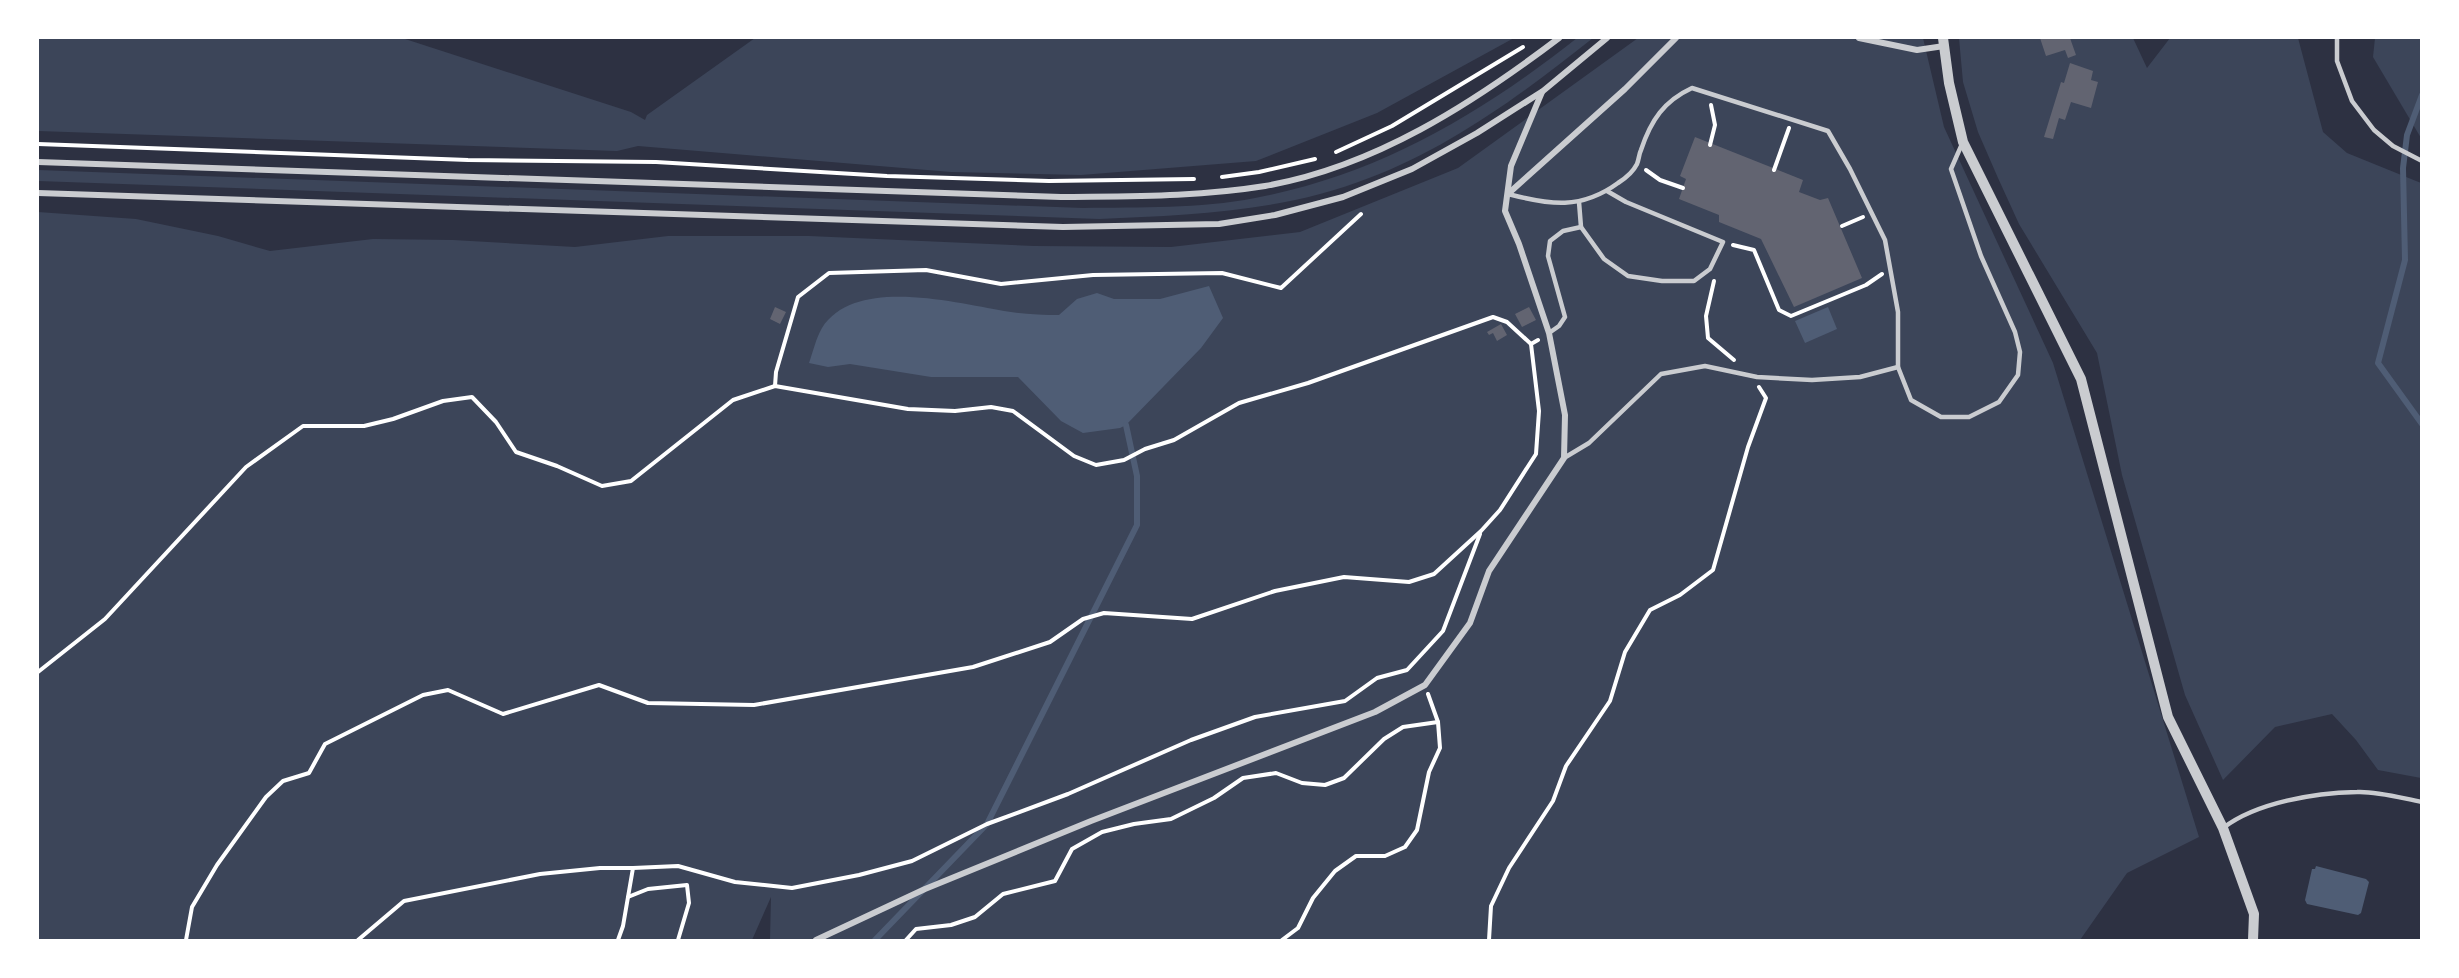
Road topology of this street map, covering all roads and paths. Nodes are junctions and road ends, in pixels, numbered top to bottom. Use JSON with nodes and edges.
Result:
{"nodes":[{"id":1,"x":1559,"y":38,"type":"edge"},
{"id":2,"x":1607,"y":38,"type":"edge"},
{"id":3,"x":1676,"y":38,"type":"edge"},
{"id":4,"x":1859,"y":38,"type":"edge"},
{"id":5,"x":2337,"y":38,"type":"edge"},
{"id":6,"x":1530,"y":42,"type":"dead end"},
{"id":7,"x":1944,"y":42,"type":"edge"},
{"id":8,"x":1543,"y":91,"type":"junction"},
{"id":9,"x":1711,"y":94,"type":"junction"},
{"id":10,"x":1792,"y":120,"type":"junction"},
{"id":11,"x":1963,"y":142,"type":"junction"},
{"id":12,"x":38,"y":144,"type":"edge"},
{"id":13,"x":1710,"y":145,"type":"dead end"},
{"id":14,"x":1329,"y":156,"type":"dead end"},
{"id":15,"x":1317,"y":158,"type":"dead end"},
{"id":16,"x":2421,"y":161,"type":"edge"},
{"id":17,"x":38,"y":162,"type":"edge"},
{"id":18,"x":1637,"y":164,"type":"junction"},
{"id":19,"x":1774,"y":170,"type":"dead end"},
{"id":20,"x":1216,"y":178,"type":"dead end"},
{"id":21,"x":1206,"y":179,"type":"dead end"},
{"id":22,"x":1683,"y":188,"type":"dead end"},
{"id":23,"x":1607,"y":191,"type":"junction"},
{"id":24,"x":38,"y":193,"type":"edge"},
{"id":25,"x":1508,"y":194,"type":"junction"},
{"id":26,"x":1579,"y":202,"type":"junction"},
{"id":27,"x":1872,"y":213,"type":"junction"},
{"id":28,"x":1360,"y":214,"type":"dead end"},
{"id":29,"x":1842,"y":226,"type":"dead end"},
{"id":30,"x":1581,"y":227,"type":"junction"},
{"id":31,"x":1724,"y":242,"type":"junction"},
{"id":32,"x":1710,"y":269,"type":"junction"},
{"id":33,"x":1890,"y":269,"type":"junction"},
{"id":34,"x":1549,"y":333,"type":"junction"},
{"id":35,"x":1531,"y":344,"type":"junction"},
{"id":36,"x":1898,"y":367,"type":"junction"},
{"id":37,"x":1752,"y":376,"type":"junction"},
{"id":38,"x":775,"y":386,"type":"junction"},
{"id":39,"x":1564,"y":458,"type":"junction"},
{"id":40,"x":1481,"y":531,"type":"junction"},
{"id":41,"x":38,"y":672,"type":"edge"},
{"id":42,"x":1425,"y":685,"type":"junction"},
{"id":43,"x":1438,"y":722,"type":"junction"},
{"id":44,"x":2421,"y":802,"type":"edge"},
{"id":45,"x":2223,"y":828,"type":"junction"},
{"id":46,"x":633,"y":868,"type":"junction"},
{"id":47,"x":627,"y":897,"type":"junction"},
{"id":48,"x":186,"y":940,"type":"edge"},
{"id":49,"x":358,"y":940,"type":"edge"},
{"id":50,"x":618,"y":940,"type":"edge"},
{"id":51,"x":678,"y":940,"type":"edge"},
{"id":52,"x":816,"y":940,"type":"edge"},
{"id":53,"x":906,"y":940,"type":"edge"},
{"id":54,"x":1282,"y":940,"type":"edge"},
{"id":55,"x":1489,"y":940,"type":"edge"},
{"id":56,"x":2253,"y":940,"type":"edge"}],
"edges":[{"from":1,"to":17,"type":"street"},
{"from":2,"to":8,"type":"street"},
{"from":3,"to":25,"type":"street"},
{"from":4,"to":7,"type":"street"},
{"from":5,"to":16,"type":"lane"},
{"from":6,"to":14,"type":"path"},
{"from":7,"to":11,"type":"street"},
{"from":8,"to":24,"type":"street"},
{"from":8,"to":25,"type":"street"},
{"from":9,"to":10,"type":"lane"},
{"from":9,"to":13,"type":"path"},
{"from":9,"to":18,"type":"lane"},
{"from":10,"to":19,"type":"path"},
{"from":10,"to":27,"type":"lane"},
{"from":11,"to":36,"type":"lane"},
{"from":11,"to":45,"type":"street"},
{"from":12,"to":21,"type":"path"},
{"from":15,"to":20,"type":"path"},
{"from":18,"to":22,"type":"path"},
{"from":18,"to":23,"type":"lane"},
{"from":23,"to":26,"type":"lane"},
{"from":23,"to":31,"type":"lane"},
{"from":25,"to":26,"type":"lane"},
{"from":25,"to":34,"type":"street"},
{"from":26,"to":30,"type":"lane"},
{"from":27,"to":29,"type":"path"},
{"from":27,"to":33,"type":"lane"},
{"from":28,"to":38,"type":"path"},
{"from":30,"to":32,"type":"lane"},
{"from":30,"to":34,"type":"lane"},
{"from":31,"to":32,"type":"lane"},
{"from":31,"to":33,"type":"path"},
{"from":32,"to":37,"type":"path"},
{"from":33,"to":36,"type":"lane"},
{"from":34,"to":35,"type":"path"},
{"from":34,"to":39,"type":"street"},
{"from":35,"to":38,"type":"path"},
{"from":35,"to":40,"type":"path"},
{"from":36,"to":37,"type":"lane"},
{"from":37,"to":39,"type":"lane"},
{"from":37,"to":55,"type":"path"},
{"from":38,"to":41,"type":"path"},
{"from":39,"to":42,"type":"street"},
{"from":40,"to":46,"type":"path"},
{"from":40,"to":48,"type":"path"},
{"from":42,"to":43,"type":"path"},
{"from":42,"to":52,"type":"street"},
{"from":43,"to":53,"type":"path"},
{"from":43,"to":54,"type":"path"},
{"from":44,"to":45,"type":"lane"},
{"from":45,"to":56,"type":"street"},
{"from":46,"to":47,"type":"path"},
{"from":46,"to":49,"type":"path"},
{"from":47,"to":50,"type":"path"},
{"from":47,"to":51,"type":"path"}]}
